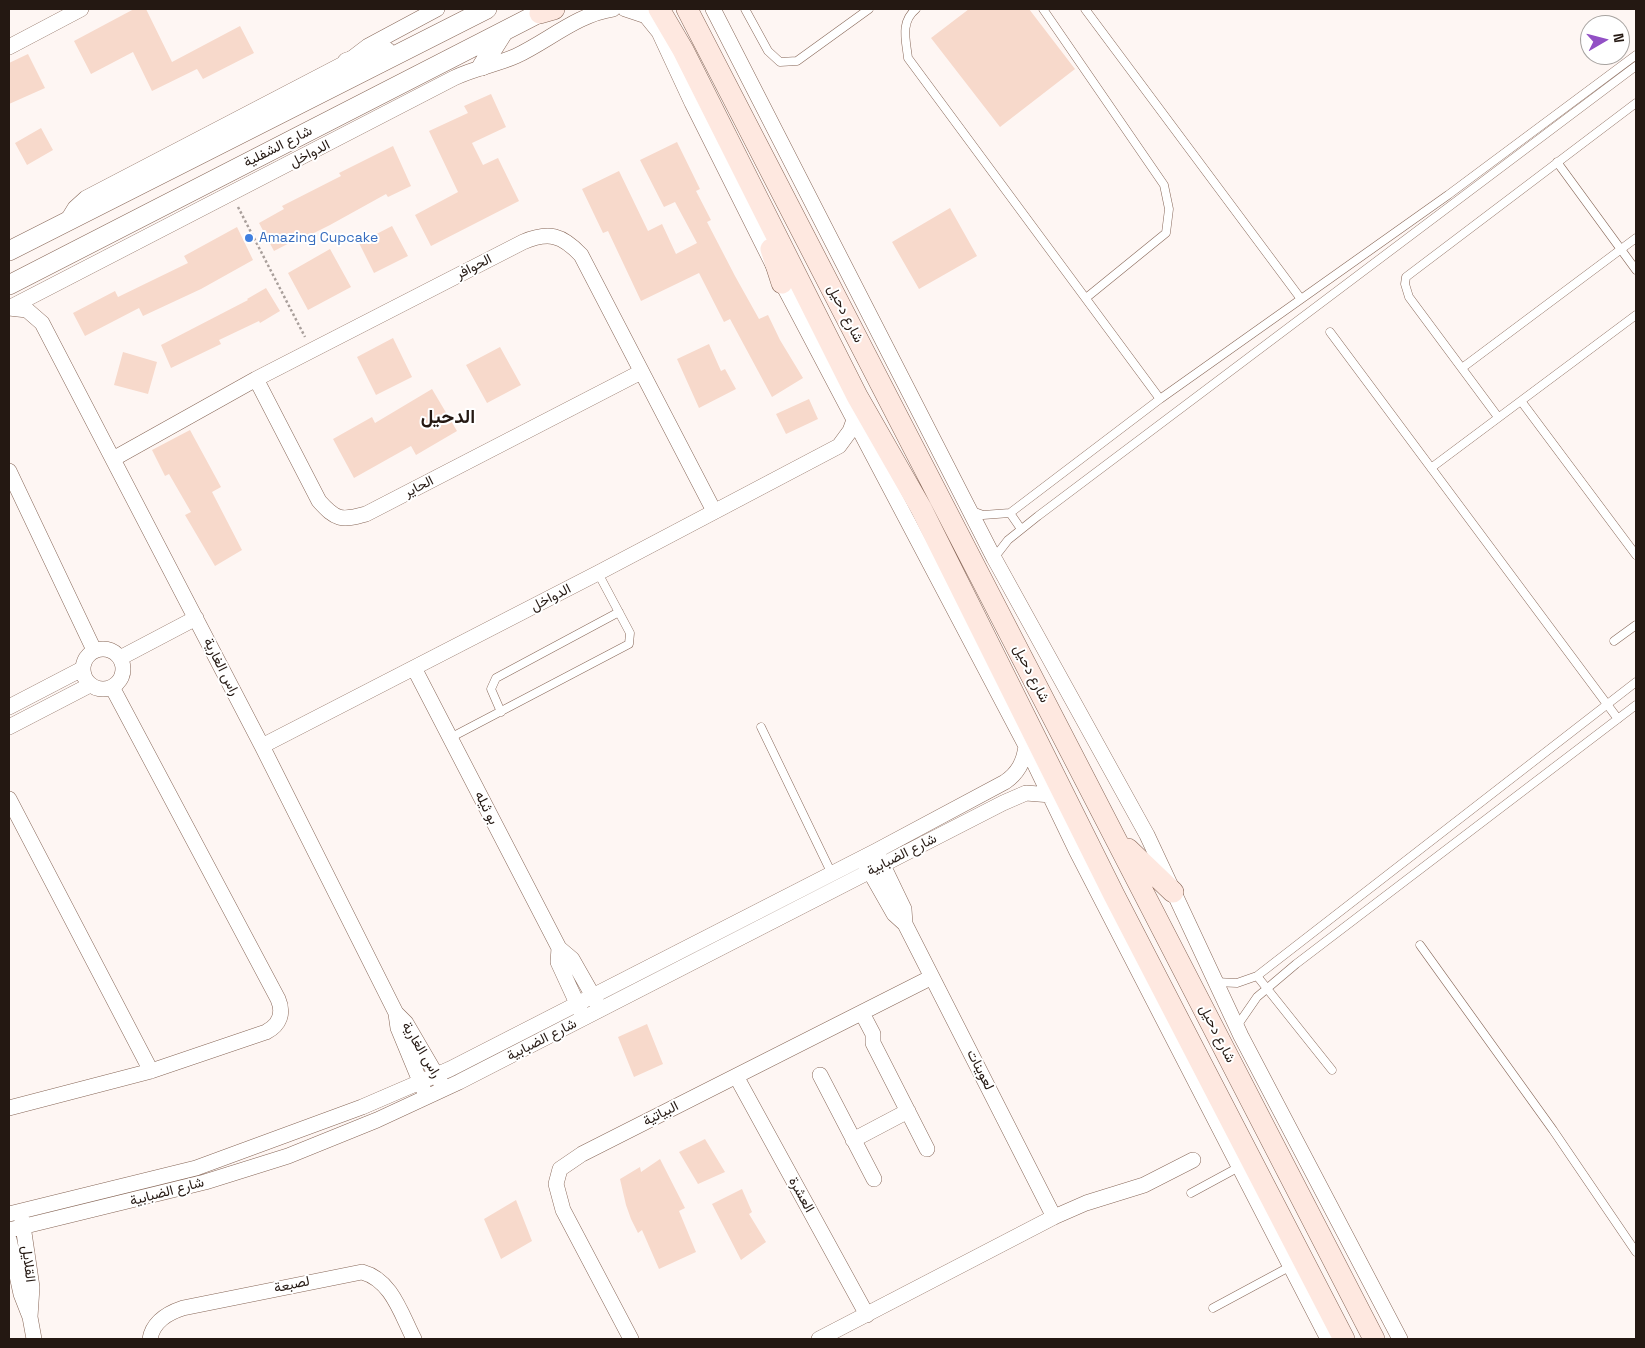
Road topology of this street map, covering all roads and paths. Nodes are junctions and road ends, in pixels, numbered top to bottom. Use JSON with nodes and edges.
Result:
{"nodes":[{"id":1,"x":81,"y":9,"type":"edge"},
{"id":2,"x":437,"y":9,"type":"edge"},
{"id":3,"x":487,"y":9,"type":"edge"},
{"id":4,"x":613,"y":9,"type":"edge"},
{"id":5,"x":625,"y":9,"type":"edge"},
{"id":6,"x":659,"y":9,"type":"edge"},
{"id":7,"x":687,"y":9,"type":"edge"},
{"id":8,"x":713,"y":9,"type":"edge"},
{"id":9,"x":746,"y":9,"type":"edge"},
{"id":10,"x":869,"y":9,"type":"edge"},
{"id":11,"x":916,"y":9,"type":"edge"},
{"id":12,"x":1043,"y":9,"type":"edge"},
{"id":13,"x":1085,"y":9,"type":"edge"},
{"id":14,"x":547,"y":10,"type":"edge"},
{"id":15,"x":505,"y":30,"type":"junction"},
{"id":16,"x":428,"y":39,"type":"junction"},
{"id":17,"x":9,"y":47,"type":"edge"},
{"id":18,"x":683,"y":50,"type":"junction"},
{"id":19,"x":1636,"y":55,"type":"edge"},
{"id":20,"x":347,"y":62,"type":"junction"},
{"id":21,"x":482,"y":66,"type":"junction"},
{"id":22,"x":1636,"y":66,"type":"edge"},
{"id":23,"x":692,"y":103,"type":"junction"},
{"id":24,"x":1636,"y":103,"type":"edge"},
{"id":25,"x":1557,"y":162,"type":"junction"},
{"id":26,"x":747,"y":177,"type":"junction"},
{"id":27,"x":231,"y":194,"type":"junction"},
{"id":28,"x":67,"y":221,"type":"junction"},
{"id":29,"x":1636,"y":238,"type":"edge"},
{"id":30,"x":12,"y":248,"type":"edge"},
{"id":31,"x":1621,"y":249,"type":"junction"},
{"id":32,"x":1636,"y":270,"type":"edge"},
{"id":33,"x":782,"y":283,"type":"junction"},
{"id":34,"x":9,"y":285,"type":"edge"},
{"id":35,"x":47,"y":287,"type":"junction"},
{"id":36,"x":1086,"y":298,"type":"junction"},
{"id":37,"x":1301,"y":299,"type":"junction"},
{"id":38,"x":9,"y":308,"type":"edge"},
{"id":39,"x":1636,"y":315,"type":"edge"},
{"id":40,"x":42,"y":323,"type":"junction"},
{"id":41,"x":1330,"y":332,"type":"dead end"},
{"id":42,"x":312,"y":351,"type":"junction"},
{"id":43,"x":1462,"y":368,"type":"junction"},
{"id":44,"x":641,"y":372,"type":"junction"},
{"id":45,"x":256,"y":380,"type":"junction"},
{"id":46,"x":858,"y":396,"type":"junction"},
{"id":47,"x":1160,"y":399,"type":"junction"},
{"id":48,"x":1521,"y":401,"type":"junction"},
{"id":49,"x":1498,"y":418,"type":"junction"},
{"id":50,"x":854,"y":420,"type":"junction"},
{"id":51,"x":839,"y":446,"type":"junction"},
{"id":52,"x":872,"y":456,"type":"junction"},
{"id":53,"x":114,"y":459,"type":"junction"},
{"id":54,"x":1431,"y":468,"type":"junction"},
{"id":55,"x":9,"y":471,"type":"edge"},
{"id":56,"x":884,"y":476,"type":"junction"},
{"id":57,"x":921,"y":508,"type":"junction"},
{"id":58,"x":969,"y":510,"type":"junction"},
{"id":59,"x":714,"y":511,"type":"junction"},
{"id":60,"x":1010,"y":513,"type":"junction"},
{"id":61,"x":1021,"y":529,"type":"junction"},
{"id":62,"x":1636,"y":555,"type":"edge"},
{"id":63,"x":994,"y":558,"type":"junction"},
{"id":64,"x":598,"y":573,"type":"junction"},
{"id":65,"x":619,"y":612,"type":"junction"},
{"id":66,"x":196,"y":618,"type":"junction"},
{"id":67,"x":1636,"y":625,"type":"edge"},
{"id":68,"x":1614,"y":641,"type":"dead end"},
{"id":69,"x":94,"y":650,"type":"junction"},
{"id":70,"x":120,"y":658,"type":"junction"},
{"id":71,"x":414,"y":668,"type":"junction"},
{"id":72,"x":82,"y":669,"type":"junction"},
{"id":73,"x":1636,"y":682,"type":"edge"},
{"id":74,"x":90,"y":686,"type":"junction"},
{"id":75,"x":112,"y":687,"type":"junction"},
{"id":76,"x":1607,"y":704,"type":"junction"},
{"id":77,"x":1636,"y":705,"type":"edge"},
{"id":78,"x":9,"y":707,"type":"edge"},
{"id":79,"x":500,"y":712,"type":"junction"},
{"id":80,"x":1618,"y":719,"type":"junction"},
{"id":81,"x":9,"y":727,"type":"edge"},
{"id":82,"x":761,"y":727,"type":"dead end"},
{"id":83,"x":450,"y":738,"type":"junction"},
{"id":84,"x":262,"y":746,"type":"junction"},
{"id":85,"x":1026,"y":746,"type":"junction"},
{"id":86,"x":1050,"y":795,"type":"junction"},
{"id":87,"x":9,"y":799,"type":"edge"},
{"id":88,"x":1115,"y":836,"type":"junction"},
{"id":89,"x":1076,"y":850,"type":"junction"},
{"id":90,"x":876,"y":851,"type":"junction"},
{"id":91,"x":861,"y":858,"type":"junction"},
{"id":92,"x":876,"y":869,"type":"junction"},
{"id":93,"x":831,"y":872,"type":"junction"},
{"id":94,"x":1102,"y":872,"type":"junction"},
{"id":95,"x":1173,"y":892,"type":"junction"},
{"id":96,"x":1420,"y":945,"type":"dead end"},
{"id":97,"x":559,"y":948,"type":"junction"},
{"id":98,"x":1280,"y":958,"type":"junction"},
{"id":99,"x":1288,"y":970,"type":"junction"},
{"id":100,"x":1257,"y":976,"type":"junction"},
{"id":101,"x":932,"y":977,"type":"junction"},
{"id":102,"x":1215,"y":982,"type":"junction"},
{"id":103,"x":1266,"y":988,"type":"junction"},
{"id":104,"x":593,"y":996,"type":"junction"},
{"id":105,"x":600,"y":1009,"type":"junction"},
{"id":106,"x":581,"y":1011,"type":"junction"},
{"id":107,"x":396,"y":1013,"type":"junction"},
{"id":108,"x":858,"y":1015,"type":"junction"},
{"id":109,"x":1237,"y":1026,"type":"junction"},
{"id":110,"x":1332,"y":1070,"type":"dead end"},
{"id":111,"x":151,"y":1071,"type":"junction"},
{"id":112,"x":436,"y":1075,"type":"junction"},
{"id":113,"x":820,"y":1075,"type":"dead end"},
{"id":114,"x":736,"y":1076,"type":"junction"},
{"id":115,"x":420,"y":1082,"type":"junction"},
{"id":116,"x":444,"y":1089,"type":"junction"},
{"id":117,"x":426,"y":1097,"type":"junction"},
{"id":118,"x":9,"y":1108,"type":"edge"},
{"id":119,"x":908,"y":1110,"type":"junction"},
{"id":120,"x":854,"y":1140,"type":"junction"},
{"id":121,"x":927,"y":1148,"type":"dead end"},
{"id":122,"x":1193,"y":1160,"type":"dead end"},
{"id":123,"x":1239,"y":1167,"type":"junction"},
{"id":124,"x":874,"y":1179,"type":"dead end"},
{"id":125,"x":1191,"y":1193,"type":"dead end"},
{"id":126,"x":15,"y":1213,"type":"edge"},
{"id":127,"x":1054,"y":1217,"type":"junction"},
{"id":128,"x":16,"y":1229,"type":"edge"},
{"id":129,"x":9,"y":1239,"type":"edge"},
{"id":130,"x":1636,"y":1252,"type":"edge"},
{"id":131,"x":1291,"y":1266,"type":"junction"},
{"id":132,"x":1213,"y":1308,"type":"dead end"},
{"id":133,"x":867,"y":1314,"type":"junction"},
{"id":134,"x":30,"y":1317,"type":"junction"},
{"id":135,"x":34,"y":1339,"type":"edge"},
{"id":136,"x":150,"y":1339,"type":"edge"},
{"id":137,"x":414,"y":1339,"type":"edge"},
{"id":138,"x":631,"y":1339,"type":"edge"},
{"id":139,"x":819,"y":1339,"type":"edge"},
{"id":140,"x":1328,"y":1339,"type":"edge"},
{"id":141,"x":1344,"y":1339,"type":"edge"},
{"id":142,"x":1374,"y":1339,"type":"edge"},
{"id":143,"x":1400,"y":1339,"type":"edge"}],
"edges":[{"from":1,"to":17,"type":"street"},
{"from":2,"to":20,"type":"street","name":"شارع الشفلية"},
{"from":3,"to":16,"type":"street","name":"شارع الشفلية"},
{"from":4,"to":21,"type":"street","name":"الدواخل"},
{"from":5,"to":23,"type":"street"},
{"from":6,"to":18,"type":"main road","name":"شارع دحيل"},
{"from":7,"to":88,"type":"main road","name":"شارع دحيل"},
{"from":8,"to":58,"type":"street","name":"شارع دحيل"},
{"from":9,"to":10,"type":"lane"},
{"from":11,"to":36,"type":"lane"},
{"from":12,"to":36,"type":"lane"},
{"from":13,"to":37,"type":"lane"},
{"from":14,"to":15,"type":"street","name":"شارع الشفلية"},
{"from":15,"to":21,"type":"street"},
{"from":15,"to":34,"type":"street","name":"شارع الشفلية"},
{"from":16,"to":20,"type":"street"},
{"from":16,"to":28,"type":"street","name":"شارع الشفلية"},
{"from":18,"to":23,"type":"main road"},
{"from":18,"to":26,"type":"main road","name":"شارع دحيل"},
{"from":19,"to":37,"type":"lane"},
{"from":20,"to":28,"type":"street","name":"شارع الشفلية"},
{"from":21,"to":27,"type":"street","name":"الدواخل"},
{"from":22,"to":61,"type":"lane"},
{"from":23,"to":33,"type":"street"},
{"from":24,"to":25,"type":"lane"},
{"from":25,"to":31,"type":"lane"},
{"from":25,"to":43,"type":"lane"},
{"from":26,"to":33,"type":"main road"},
{"from":26,"to":46,"type":"main road","name":"شارع دحيل"},
{"from":27,"to":35,"type":"street","name":"الدواخل"},
{"from":27,"to":42,"type":"path"},
{"from":28,"to":30,"type":"street","name":"شارع الشفلية"},
{"from":29,"to":31,"type":"lane"},
{"from":31,"to":32,"type":"lane"},
{"from":31,"to":43,"type":"lane"},
{"from":33,"to":50,"type":"street"},
{"from":35,"to":38,"type":"street","name":"الدواخل"},
{"from":35,"to":40,"type":"street"},
{"from":36,"to":47,"type":"lane"},
{"from":37,"to":47,"type":"lane"},
{"from":38,"to":40,"type":"street","name":"راس الغارية"},
{"from":39,"to":48,"type":"lane"},
{"from":40,"to":53,"type":"street","name":"راس الغارية"},
{"from":41,"to":54,"type":"lane"},
{"from":42,"to":44,"type":"street","name":"الحوافر"},
{"from":42,"to":45,"type":"street","name":"الحوافر"},
{"from":43,"to":49,"type":"lane"},
{"from":44,"to":45,"type":"street","name":"الحاير"},
{"from":44,"to":59,"type":"street","name":"الحوافر"},
{"from":45,"to":53,"type":"street","name":"الحوافر"},
{"from":46,"to":50,"type":"main road"},
{"from":46,"to":57,"type":"main road","name":"شارع دحيل"},
{"from":47,"to":60,"type":"lane"},
{"from":48,"to":49,"type":"lane"},
{"from":48,"to":62,"type":"lane"},
{"from":49,"to":54,"type":"lane"},
{"from":50,"to":51,"type":"street"},
{"from":50,"to":52,"type":"street"},
{"from":51,"to":52,"type":"street"},
{"from":51,"to":59,"type":"street","name":"الدواخل"},
{"from":52,"to":56,"type":"street"},
{"from":53,"to":66,"type":"street","name":"راس الغارية"},
{"from":54,"to":76,"type":"lane"},
{"from":55,"to":69,"type":"street"},
{"from":56,"to":57,"type":"main road"},
{"from":56,"to":85,"type":"street"},
{"from":57,"to":94,"type":"main road","name":"شارع دحيل"},
{"from":58,"to":60,"type":"lane"},
{"from":58,"to":63,"type":"street","name":"شارع دحيل"},
{"from":59,"to":64,"type":"street","name":"الدواخل"},
{"from":60,"to":61,"type":"lane"},
{"from":61,"to":63,"type":"lane"},
{"from":63,"to":95,"type":"street","name":"شارع دحيل"},
{"from":64,"to":65,"type":"lane"},
{"from":64,"to":71,"type":"street","name":"الدواخل"},
{"from":65,"to":79,"type":"lane"},
{"from":65,"to":79,"type":"lane"},
{"from":66,"to":70,"type":"street"},
{"from":66,"to":84,"type":"street","name":"راس الغارية"},
{"from":67,"to":68,"type":"lane"},
{"from":69,"to":70,"type":"street"},
{"from":69,"to":72,"type":"street"},
{"from":70,"to":75,"type":"street"},
{"from":71,"to":83,"type":"street","name":"بو ثيله"},
{"from":71,"to":84,"type":"street","name":"الدواخل"},
{"from":72,"to":74,"type":"street"},
{"from":72,"to":78,"type":"street"},
{"from":73,"to":76,"type":"lane"},
{"from":74,"to":75,"type":"street"},
{"from":74,"to":81,"type":"street"},
{"from":75,"to":111,"type":"street"},
{"from":76,"to":80,"type":"lane"},
{"from":76,"to":98,"type":"lane"},
{"from":77,"to":80,"type":"lane"},
{"from":79,"to":83,"type":"lane"},
{"from":80,"to":99,"type":"lane"},
{"from":82,"to":93,"type":"lane"},
{"from":83,"to":97,"type":"street","name":"بو ثيله"},
{"from":84,"to":107,"type":"street","name":"راس الغارية"},
{"from":85,"to":86,"type":"street"},
{"from":85,"to":90,"type":"street","name":"شارع الضبابية"},
{"from":86,"to":89,"type":"street"},
{"from":86,"to":92,"type":"street","name":"شارع الضبابية"},
{"from":87,"to":111,"type":"street"},
{"from":88,"to":95,"type":"main road"},
{"from":88,"to":142,"type":"main road","name":"شارع دحيل"},
{"from":89,"to":94,"type":"main road"},
{"from":89,"to":123,"type":"street"},
{"from":90,"to":91,"type":"street","name":"شارع الضبابية"},
{"from":90,"to":92,"type":"street","name":"لعوينات"},
{"from":91,"to":92,"type":"street","name":"لعوينات"},
{"from":91,"to":93,"type":"street","name":"شارع الضبابية"},
{"from":92,"to":101,"type":"street","name":"لعوينات"},
{"from":92,"to":105,"type":"street","name":"شارع الضبابية"},
{"from":93,"to":104,"type":"street","name":"شارع الضبابية"},
{"from":94,"to":141,"type":"main road","name":"شارع دحيل"},
{"from":95,"to":102,"type":"street","name":"شارع دحيل"},
{"from":96,"to":130,"type":"lane"},
{"from":97,"to":104,"type":"street","name":"بو ثيله"},
{"from":97,"to":106,"type":"street","name":"بو ثيله"},
{"from":98,"to":99,"type":"lane"},
{"from":98,"to":100,"type":"lane"},
{"from":99,"to":103,"type":"lane"},
{"from":100,"to":102,"type":"lane"},
{"from":100,"to":103,"type":"lane"},
{"from":101,"to":108,"type":"street","name":"البياتية"},
{"from":101,"to":127,"type":"street","name":"لعوينات"},
{"from":102,"to":109,"type":"street","name":"شارع دحيل"},
{"from":103,"to":109,"type":"lane"},
{"from":103,"to":110,"type":"lane"},
{"from":104,"to":105,"type":"street","name":"بو ثيله"},
{"from":104,"to":106,"type":"street","name":"شارع الضبابية"},
{"from":105,"to":106,"type":"street","name":"شارع الضبابية"},
{"from":106,"to":112,"type":"street","name":"شارع الضبابية"},
{"from":106,"to":116,"type":"street","name":"شارع الضبابية"},
{"from":107,"to":112,"type":"street","name":"راس الغارية"},
{"from":107,"to":115,"type":"street","name":"راس الغارية"},
{"from":108,"to":114,"type":"street","name":"البياتية"},
{"from":108,"to":119,"type":"street"},
{"from":109,"to":143,"type":"street","name":"شارع دحيل"},
{"from":111,"to":118,"type":"street"},
{"from":112,"to":115,"type":"street","name":"شارع الضبابية"},
{"from":112,"to":116,"type":"street","name":"راس الغارية"},
{"from":113,"to":120,"type":"street"},
{"from":114,"to":133,"type":"street","name":"العشرة"},
{"from":114,"to":138,"type":"street","name":"البياتية"},
{"from":115,"to":117,"type":"street","name":"راس الغارية"},
{"from":115,"to":126,"type":"street","name":"شارع الضبابية"},
{"from":116,"to":117,"type":"street","name":"شارع الضبابية"},
{"from":117,"to":128,"type":"street","name":"شارع الضبابية"},
{"from":119,"to":120,"type":"street"},
{"from":119,"to":121,"type":"street"},
{"from":120,"to":124,"type":"street"},
{"from":122,"to":127,"type":"street"},
{"from":123,"to":125,"type":"lane"},
{"from":123,"to":131,"type":"street"},
{"from":126,"to":128,"type":"street","name":"القلايل"},
{"from":127,"to":133,"type":"street"},
{"from":128,"to":134,"type":"street","name":"القلايل"},
{"from":129,"to":134,"type":"street","name":"القلايل"},
{"from":131,"to":132,"type":"lane"},
{"from":131,"to":140,"type":"street"},
{"from":133,"to":139,"type":"street"},
{"from":134,"to":135,"type":"street","name":"القلايل"},
{"from":136,"to":137,"type":"street","name":"لصبعة"}]}
